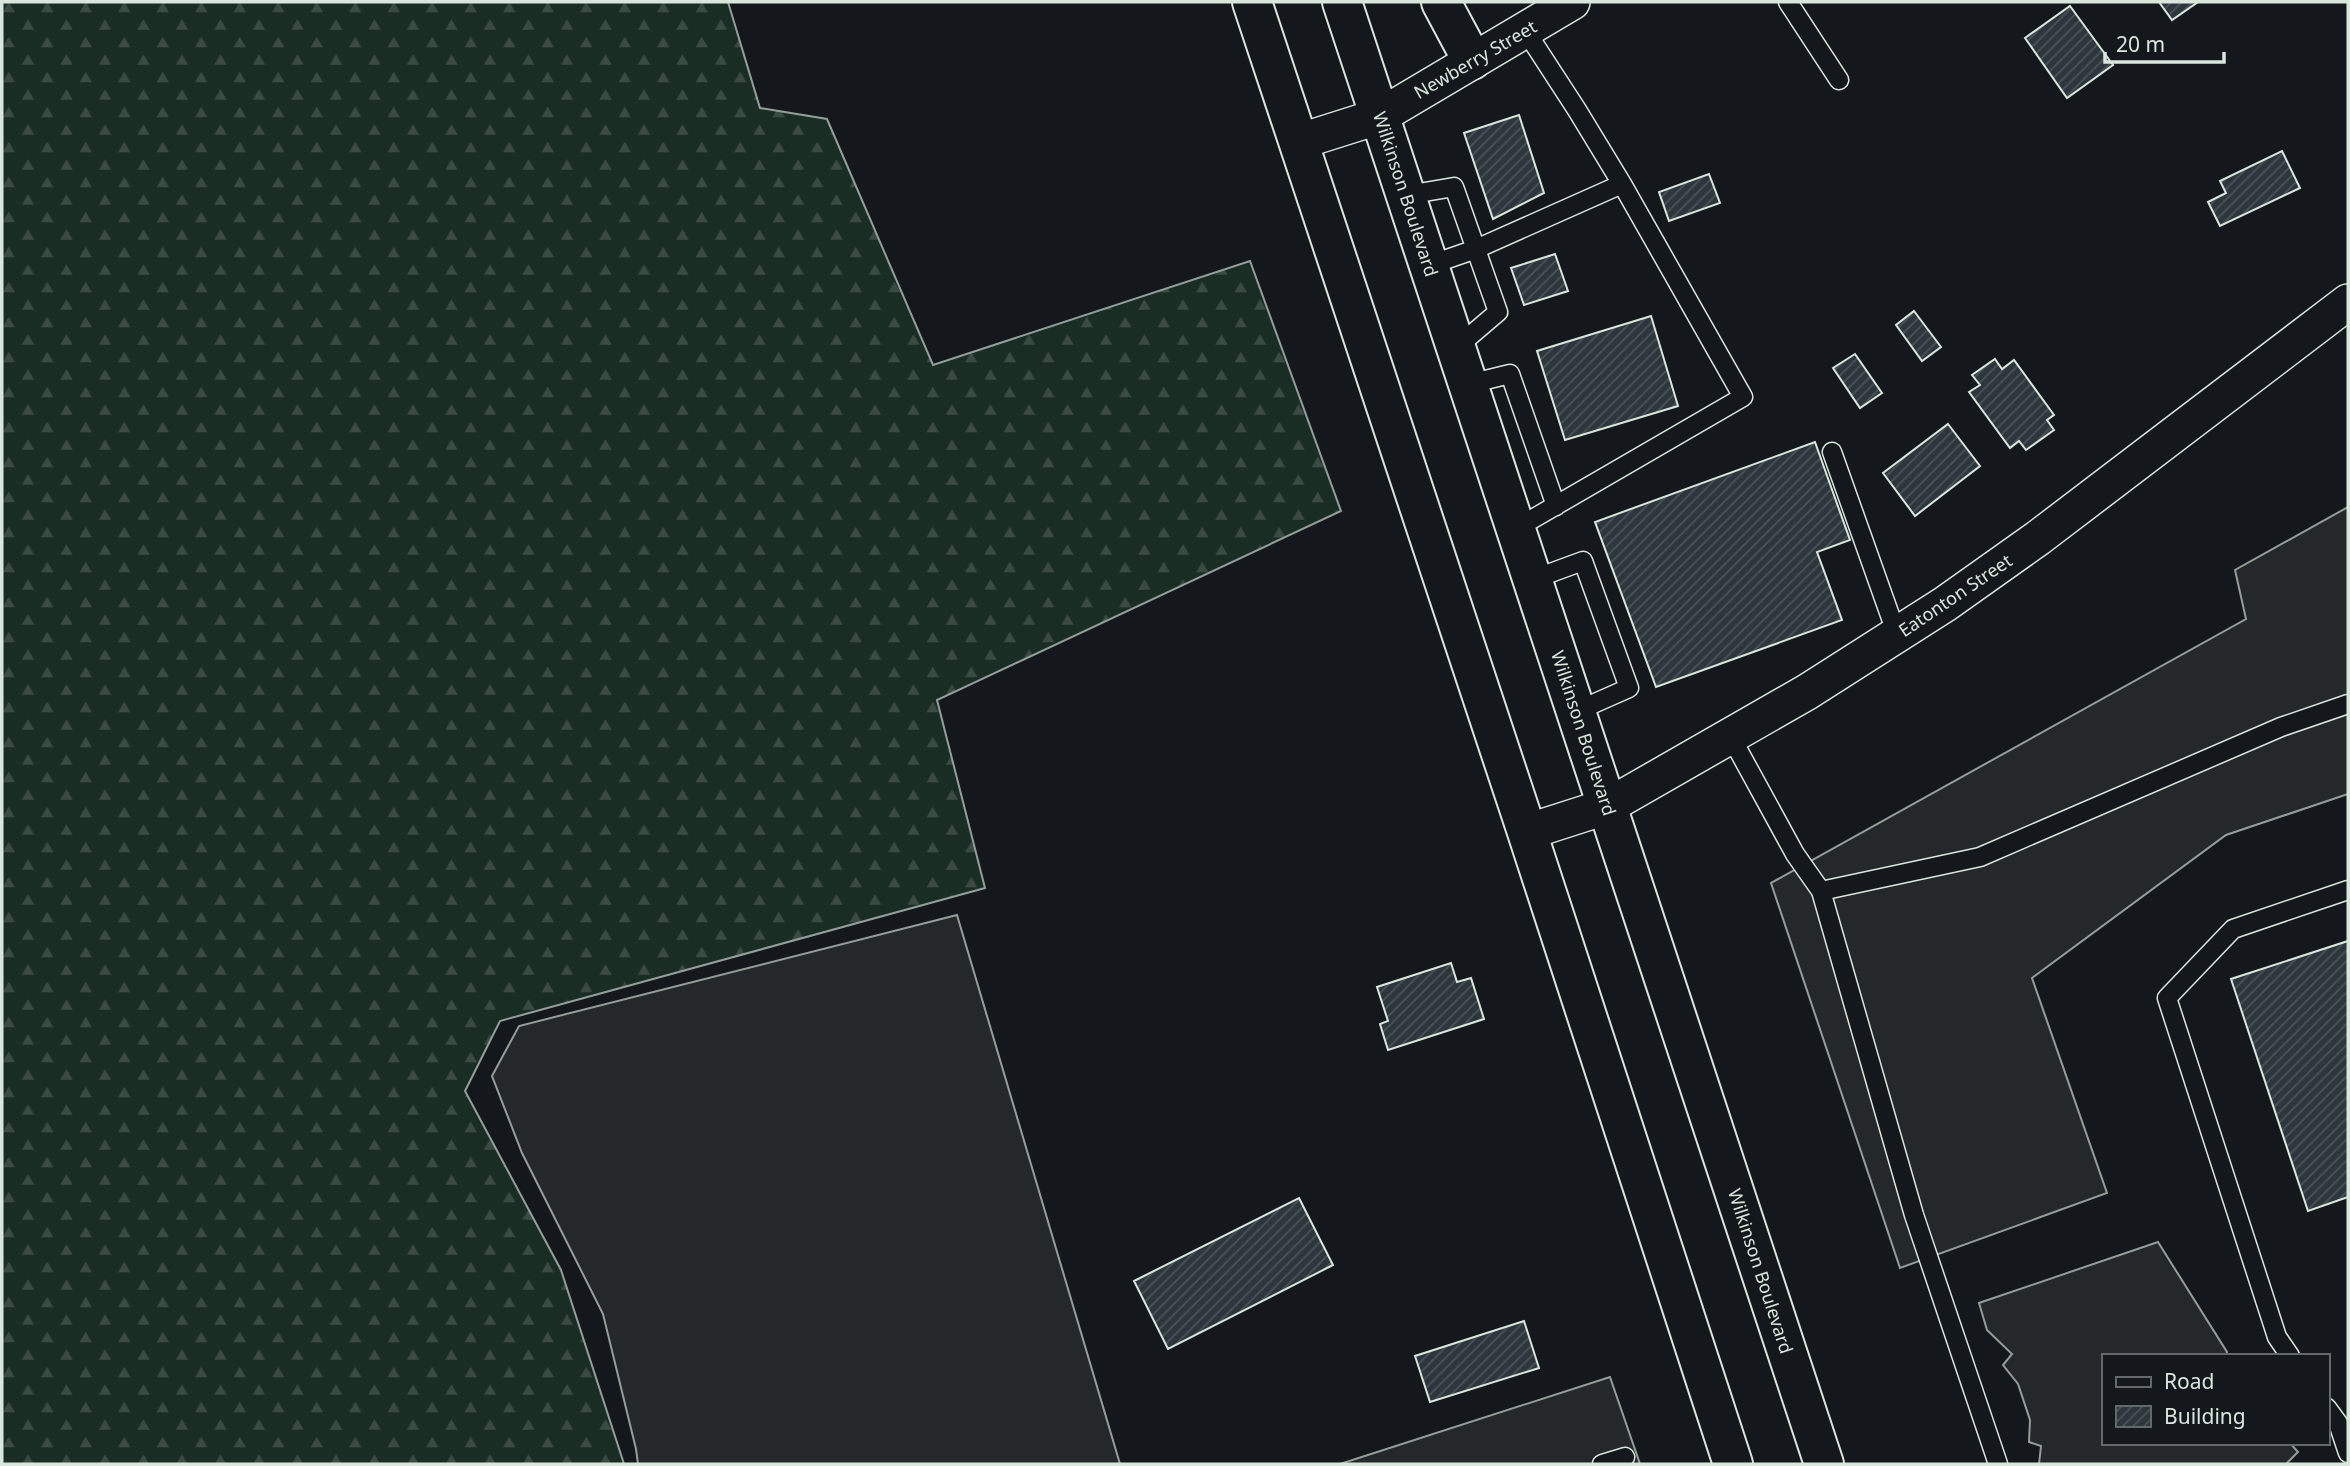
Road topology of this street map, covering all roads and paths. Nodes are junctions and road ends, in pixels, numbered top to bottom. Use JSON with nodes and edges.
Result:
{"nodes":[{"id":1,"x":1252,"y":2,"type":"edge"},
{"id":2,"x":1342,"y":2,"type":"edge"},
{"id":3,"x":1441,"y":2,"type":"edge"},
{"id":4,"x":1572,"y":2,"type":"edge"},
{"id":5,"x":1788,"y":2,"type":"edge"},
{"id":6,"x":1525,"y":30,"type":"junction"},
{"id":7,"x":1472,"y":60,"type":"junction"},
{"id":8,"x":1839,"y":80,"type":"dead end"},
{"id":9,"x":1380,"y":116,"type":"junction"},
{"id":10,"x":1298,"y":142,"type":"junction"},
{"id":11,"x":1622,"y":184,"type":"junction"},
{"id":12,"x":1407,"y":195,"type":"junction"},
{"id":13,"x":1476,"y":249,"type":"junction"},
{"id":14,"x":1430,"y":265,"type":"junction"},
{"id":15,"x":2348,"y":302,"type":"edge"},
{"id":16,"x":1457,"y":346,"type":"junction"},
{"id":17,"x":1469,"y":384,"type":"junction"},
{"id":18,"x":1832,"y":452,"type":"dead end"},
{"id":19,"x":1556,"y":506,"type":"junction"},
{"id":20,"x":1517,"y":528,"type":"junction"},
{"id":21,"x":1534,"y":579,"type":"junction"},
{"id":22,"x":1897,"y":635,"type":"junction"},
{"id":23,"x":2348,"y":704,"type":"edge"},
{"id":24,"x":1577,"y":710,"type":"junction"},
{"id":25,"x":1731,"y":737,"type":"junction"},
{"id":26,"x":1608,"y":806,"type":"junction"},
{"id":27,"x":1527,"y":832,"type":"junction"},
{"id":28,"x":2348,"y":890,"type":"edge"},
{"id":29,"x":1821,"y":891,"type":"junction"},
{"id":30,"x":2289,"y":1354,"type":"edge"},
{"id":31,"x":2329,"y":1411,"type":"edge"},
{"id":32,"x":2348,"y":1453,"type":"edge"},
{"id":33,"x":1625,"y":1457,"type":"dead end"},
{"id":34,"x":1602,"y":1464,"type":"edge"},
{"id":35,"x":1733,"y":1464,"type":"edge"},
{"id":36,"x":1824,"y":1464,"type":"edge"},
{"id":37,"x":1998,"y":1464,"type":"edge"}],
"edges":[{"from":1,"to":10,"type":"main road"},
{"from":2,"to":9,"type":"main road","name":"Wilkinson Boulevard"},
{"from":3,"to":7,"type":"main road"},
{"from":4,"to":6,"type":"street","name":"Newberry Street"},
{"from":5,"to":8,"type":"lane"},
{"from":6,"to":7,"type":"street","name":"Newberry Street"},
{"from":6,"to":11,"type":"lane"},
{"from":7,"to":9,"type":"street","name":"Newberry Street"},
{"from":9,"to":10,"type":"street","name":"Newberry Street"},
{"from":9,"to":12,"type":"main road","name":"Wilkinson Boulevard"},
{"from":10,"to":27,"type":"main road"},
{"from":11,"to":13,"type":"lane"},
{"from":11,"to":19,"type":"lane"},
{"from":12,"to":13,"type":"lane"},
{"from":12,"to":14,"type":"main road","name":"Wilkinson Boulevard"},
{"from":13,"to":14,"type":"lane"},
{"from":13,"to":16,"type":"lane"},
{"from":14,"to":16,"type":"main road","name":"Wilkinson Boulevard"},
{"from":15,"to":22,"type":"street","name":"Eatonton Street"},
{"from":16,"to":17,"type":"main road","name":"Wilkinson Boulevard"},
{"from":17,"to":19,"type":"lane"},
{"from":17,"to":20,"type":"main road","name":"Wilkinson Boulevard"},
{"from":18,"to":22,"type":"lane"},
{"from":19,"to":20,"type":"lane"},
{"from":20,"to":21,"type":"main road","name":"Wilkinson Boulevard"},
{"from":21,"to":24,"type":"main road","name":"Wilkinson Boulevard"},
{"from":21,"to":24,"type":"lane"},
{"from":22,"to":25,"type":"street","name":"Eatonton Street"},
{"from":23,"to":29,"type":"lane"},
{"from":24,"to":26,"type":"main road","name":"Wilkinson Boulevard"},
{"from":25,"to":26,"type":"street","name":"Eatonton Street"},
{"from":25,"to":29,"type":"lane"},
{"from":26,"to":27,"type":"street","name":"Eatonton Street"},
{"from":26,"to":36,"type":"main road","name":"Wilkinson Boulevard"},
{"from":27,"to":35,"type":"main road"},
{"from":28,"to":30,"type":"lane"},
{"from":29,"to":37,"type":"lane"},
{"from":31,"to":32,"type":"lane"},
{"from":33,"to":34,"type":"lane"}]}
